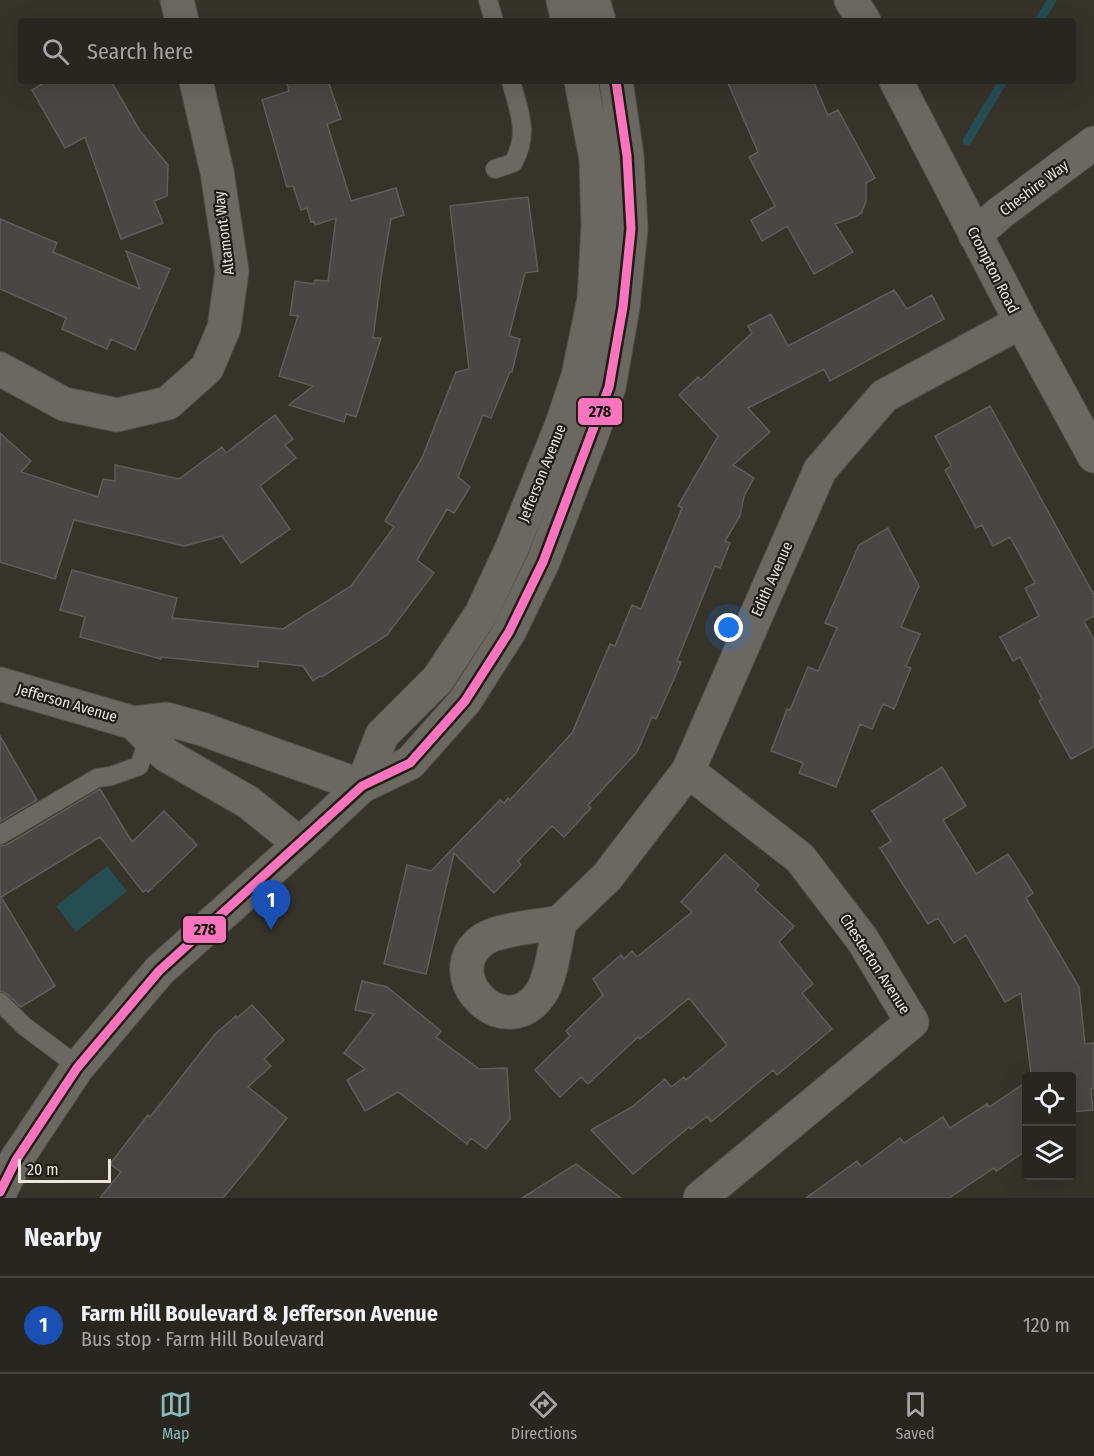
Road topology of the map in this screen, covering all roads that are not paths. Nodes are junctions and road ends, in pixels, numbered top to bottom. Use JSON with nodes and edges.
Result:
{"nodes":[{"id":1,"x":177,"y":0,"type":"edge"},
{"id":2,"x":488,"y":0,"type":"edge"},
{"id":3,"x":563,"y":0,"type":"edge"},
{"id":4,"x":593,"y":0,"type":"edge"},
{"id":5,"x":851,"y":0,"type":"edge"},
{"id":6,"x":181,"y":18,"type":"edge"},
{"id":7,"x":493,"y":18,"type":"edge"},
{"id":8,"x":567,"y":18,"type":"edge"},
{"id":9,"x":598,"y":18,"type":"edge"},
{"id":10,"x":862,"y":18,"type":"edge"},
{"id":11,"x":197,"y":84,"type":"edge"},
{"id":12,"x":512,"y":84,"type":"edge"},
{"id":13,"x":582,"y":84,"type":"edge"},
{"id":14,"x":616,"y":84,"type":"edge"},
{"id":15,"x":898,"y":84,"type":"edge"},
{"id":16,"x":1094,"y":143,"type":"edge"},
{"id":17,"x":495,"y":170,"type":"dead end"},
{"id":18,"x":975,"y":236,"type":"junction"},
{"id":19,"x":1021,"y":322,"type":"junction"},
{"id":20,"x":0,"y":369,"type":"edge"},
{"id":21,"x":1094,"y":456,"type":"edge"},
{"id":22,"x":0,"y":684,"type":"edge"},
{"id":23,"x":142,"y":730,"type":"junction"},
{"id":24,"x":688,"y":771,"type":"junction"},
{"id":25,"x":362,"y":786,"type":"junction"},
{"id":26,"x":0,"y":835,"type":"edge"},
{"id":27,"x":300,"y":844,"type":"junction"},
{"id":28,"x":560,"y":922,"type":"dead end"},
{"id":29,"x":0,"y":1002,"type":"edge"},
{"id":30,"x":79,"y":1067,"type":"junction"},
{"id":31,"x":0,"y":1192,"type":"edge"},
{"id":32,"x":700,"y":1198,"type":"edge"}],
"edges":[{"from":1,"to":6,"type":"street"},
{"from":2,"to":7,"type":"lane"},
{"from":3,"to":8,"type":"street"},
{"from":4,"to":9,"type":"street"},
{"from":5,"to":10,"type":"street"},
{"from":11,"to":20,"type":"street","name":"Altamont Way"},
{"from":12,"to":17,"type":"lane"},
{"from":13,"to":25,"type":"street","name":"Jefferson Avenue"},
{"from":14,"to":25,"type":"street"},
{"from":15,"to":18,"type":"street","name":"Crompton Road"},
{"from":16,"to":18,"type":"street","name":"Cheshire Way"},
{"from":18,"to":19,"type":"street","name":"Crompton Road"},
{"from":19,"to":21,"type":"street","name":"Crompton Road"},
{"from":19,"to":24,"type":"street","name":"Edith Avenue"},
{"from":22,"to":23,"type":"street","name":"Jefferson Avenue"},
{"from":23,"to":25,"type":"street","name":"Jefferson Avenue"},
{"from":23,"to":26,"type":"lane"},
{"from":23,"to":27,"type":"street","name":"Jefferson Avenue"},
{"from":24,"to":28,"type":"street","name":"Edith Avenue"},
{"from":24,"to":32,"type":"street","name":"Chesterton Avenue"},
{"from":25,"to":27,"type":"street"},
{"from":27,"to":30,"type":"street"},
{"from":29,"to":30,"type":"lane"},
{"from":30,"to":31,"type":"street"}]}
